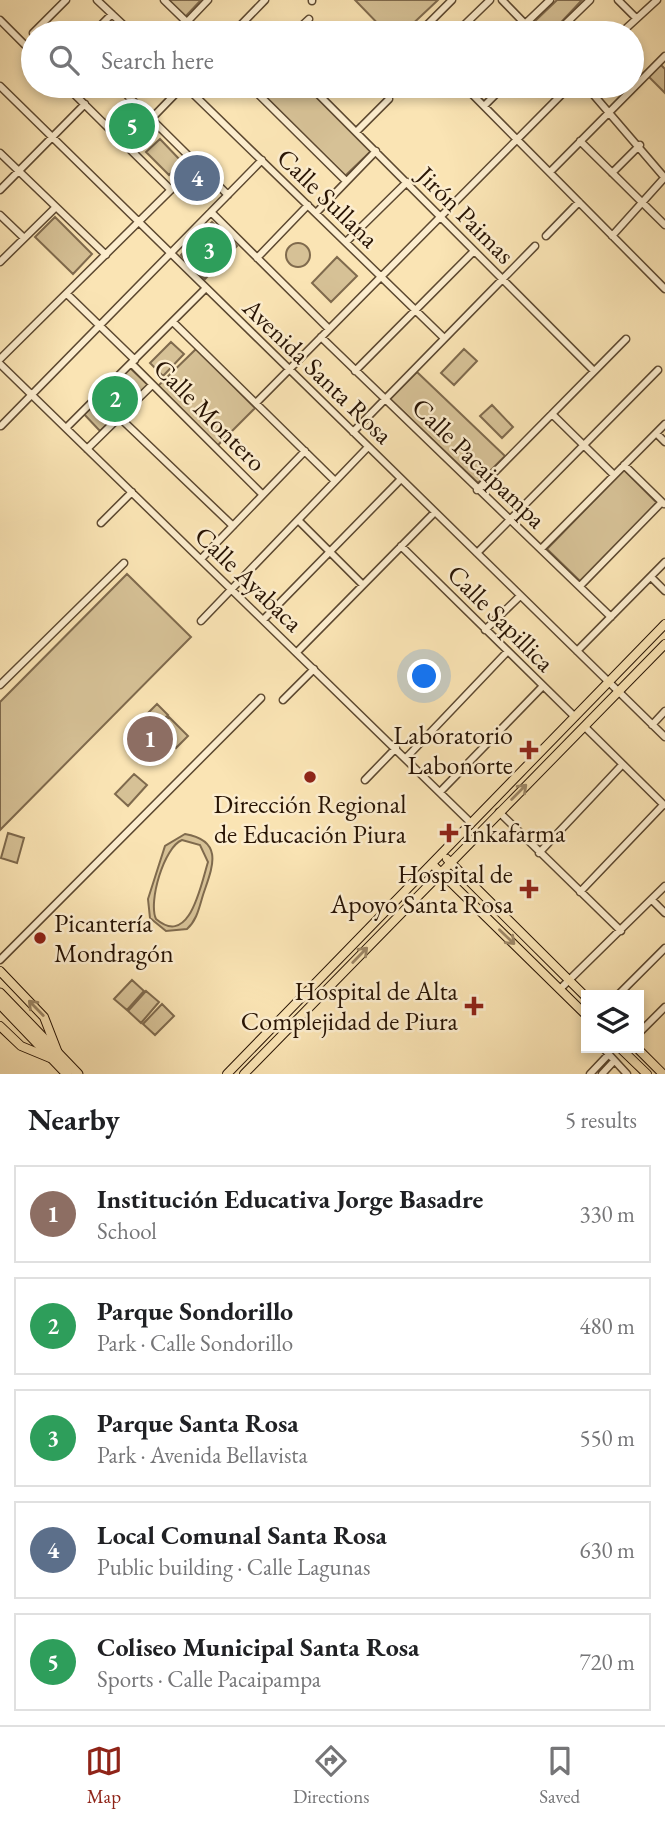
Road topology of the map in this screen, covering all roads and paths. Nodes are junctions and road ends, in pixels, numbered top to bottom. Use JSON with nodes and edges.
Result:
{"nodes":[{"id":1,"x":66,"y":0,"type":"edge"},
{"id":2,"x":97,"y":0,"type":"edge"},
{"id":3,"x":164,"y":0,"type":"edge"},
{"id":4,"x":208,"y":0,"type":"edge"},
{"id":5,"x":265,"y":0,"type":"edge"},
{"id":6,"x":452,"y":0,"type":"edge"},
{"id":7,"x":489,"y":0,"type":"edge"},
{"id":8,"x":502,"y":0,"type":"edge"},
{"id":9,"x":550,"y":0,"type":"edge"},
{"id":10,"x":590,"y":0,"type":"edge"},
{"id":11,"x":618,"y":0,"type":"edge"},
{"id":12,"x":657,"y":0,"type":"edge"},
{"id":13,"x":112,"y":14,"type":"junction"},
{"id":14,"x":636,"y":18,"type":"junction"},
{"id":15,"x":0,"y":20,"type":"edge"},
{"id":16,"x":45,"y":21,"type":"edge"},
{"id":17,"x":105,"y":21,"type":"edge"},
{"id":18,"x":119,"y":21,"type":"edge"},
{"id":19,"x":186,"y":21,"type":"edge"},
{"id":20,"x":188,"y":21,"type":"edge"},
{"id":21,"x":245,"y":21,"type":"edge"},
{"id":22,"x":431,"y":21,"type":"edge"},
{"id":23,"x":469,"y":21,"type":"edge"},
{"id":24,"x":522,"y":21,"type":"edge"},
{"id":25,"x":528,"y":21,"type":"edge"},
{"id":26,"x":568,"y":21,"type":"edge"},
{"id":27,"x":633,"y":21,"type":"edge"},
{"id":28,"x":21,"y":40,"type":"edge"},
{"id":29,"x":665,"y":56,"type":"edge"},
{"id":30,"x":644,"y":77,"type":"edge"},
{"id":31,"x":0,"y":86,"type":"edge"},
{"id":32,"x":79,"y":98,"type":"edge"},
{"id":33,"x":130,"y":98,"type":"edge"},
{"id":34,"x":172,"y":98,"type":"edge"},
{"id":35,"x":197,"y":98,"type":"edge"},
{"id":36,"x":262,"y":98,"type":"edge"},
{"id":37,"x":322,"y":98,"type":"edge"},
{"id":38,"x":476,"y":98,"type":"edge"},
{"id":39,"x":492,"y":98,"type":"edge"},
{"id":40,"x":557,"y":98,"type":"edge"},
{"id":41,"x":598,"y":98,"type":"edge"},
{"id":42,"x":623,"y":98,"type":"edge"},
{"id":43,"x":389,"y":99,"type":"dead end"},
{"id":44,"x":85,"y":104,"type":"junction"},
{"id":45,"x":484,"y":106,"type":"junction"},
{"id":46,"x":610,"y":111,"type":"junction"},
{"id":47,"x":151,"y":119,"type":"junction"},
{"id":48,"x":356,"y":132,"type":"junction"},
{"id":49,"x":52,"y":137,"type":"junction"},
{"id":50,"x":516,"y":138,"type":"junction"},
{"id":51,"x":580,"y":141,"type":"junction"},
{"id":52,"x":640,"y":145,"type":"junction"},
{"id":53,"x":376,"y":151,"type":"junction"},
{"id":54,"x":0,"y":153,"type":"edge"},
{"id":55,"x":262,"y":160,"type":"junction"},
{"id":56,"x":197,"y":164,"type":"junction"},
{"id":57,"x":19,"y":171,"type":"junction"},
{"id":58,"x":550,"y":172,"type":"junction"},
{"id":59,"x":612,"y":173,"type":"junction"},
{"id":60,"x":665,"y":177,"type":"edge"},
{"id":61,"x":346,"y":181,"type":"junction"},
{"id":62,"x":407,"y":183,"type":"junction"},
{"id":63,"x":0,"y":190,"type":"edge"},
{"id":64,"x":170,"y":190,"type":"junction"},
{"id":65,"x":228,"y":195,"type":"junction"},
{"id":66,"x":579,"y":202,"type":"junction"},
{"id":67,"x":642,"y":202,"type":"junction"},
{"id":68,"x":308,"y":205,"type":"junction"},
{"id":69,"x":56,"y":206,"type":"junction"},
{"id":70,"x":211,"y":212,"type":"junction"},
{"id":71,"x":316,"y":213,"type":"junction"},
{"id":72,"x":0,"y":215,"type":"edge"},
{"id":73,"x":440,"y":216,"type":"junction"},
{"id":74,"x":139,"y":222,"type":"junction"},
{"id":75,"x":665,"y":225,"type":"edge"},
{"id":76,"x":546,"y":236,"type":"dead end"},
{"id":77,"x":612,"y":236,"type":"junction"},
{"id":78,"x":24,"y":238,"type":"junction"},
{"id":79,"x":346,"y":242,"type":"junction"},
{"id":80,"x":535,"y":246,"type":"dead end"},
{"id":81,"x":474,"y":251,"type":"junction"},
{"id":82,"x":170,"y":253,"type":"junction"},
{"id":83,"x":106,"y":255,"type":"junction"},
{"id":84,"x":257,"y":258,"type":"junction"},
{"id":85,"x":0,"y":262,"type":"edge"},
{"id":86,"x":381,"y":276,"type":"junction"},
{"id":87,"x":502,"y":279,"type":"junction"},
{"id":88,"x":206,"y":288,"type":"junction"},
{"id":89,"x":665,"y":289,"type":"edge"},
{"id":90,"x":67,"y":293,"type":"junction"},
{"id":91,"x":415,"y":310,"type":"junction"},
{"id":92,"x":173,"y":322,"type":"junction"},
{"id":93,"x":100,"y":326,"type":"junction"},
{"id":94,"x":329,"y":329,"type":"junction"},
{"id":95,"x":321,"y":337,"type":"junction"},
{"id":96,"x":444,"y":338,"type":"junction"},
{"id":97,"x":626,"y":339,"type":"dead end"},
{"id":98,"x":133,"y":361,"type":"junction"},
{"id":99,"x":0,"y":362,"type":"edge"},
{"id":100,"x":289,"y":370,"type":"junction"},
{"id":101,"x":355,"y":370,"type":"junction"},
{"id":102,"x":658,"y":370,"type":"dead end"},
{"id":103,"x":594,"y":372,"type":"junction"},
{"id":104,"x":152,"y":385,"type":"junction"},
{"id":105,"x":32,"y":395,"type":"junction"},
{"id":106,"x":384,"y":399,"type":"junction"},
{"id":107,"x":256,"y":403,"type":"junction"},
{"id":108,"x":552,"y":414,"type":"junction"},
{"id":109,"x":119,"y":417,"type":"junction"},
{"id":110,"x":665,"y":424,"type":"edge"},
{"id":111,"x":1,"y":426,"type":"edge"},
{"id":112,"x":65,"y":428,"type":"junction"},
{"id":113,"x":353,"y":432,"type":"junction"},
{"id":114,"x":656,"y":433,"type":"junction"},
{"id":115,"x":665,"y":442,"type":"edge"},
{"id":116,"x":583,"y":446,"type":"junction"},
{"id":117,"x":368,"y":447,"type":"junction"},
{"id":118,"x":87,"y":449,"type":"junction"},
{"id":119,"x":304,"y":451,"type":"junction"},
{"id":120,"x":624,"y":465,"type":"junction"},
{"id":121,"x":614,"y":475,"type":"junction"},
{"id":122,"x":401,"y":479,"type":"junction"},
{"id":123,"x":335,"y":481,"type":"junction"},
{"id":124,"x":477,"y":490,"type":"junction"},
{"id":125,"x":132,"y":492,"type":"junction"},
{"id":126,"x":262,"y":494,"type":"junction"},
{"id":127,"x":664,"y":504,"type":"edge"},
{"id":128,"x":435,"y":512,"type":"junction"},
{"id":129,"x":298,"y":520,"type":"junction"},
{"id":130,"x":509,"y":521,"type":"junction"},
{"id":131,"x":101,"y":523,"type":"dead end"},
{"id":132,"x":233,"y":526,"type":"junction"},
{"id":133,"x":401,"y":545,"type":"junction"},
{"id":134,"x":541,"y":549,"type":"junction"},
{"id":135,"x":330,"y":552,"type":"junction"},
{"id":136,"x":477,"y":553,"type":"junction"},
{"id":137,"x":201,"y":559,"type":"junction"},
{"id":138,"x":665,"y":562,"type":"edge"},
{"id":139,"x":124,"y":563,"type":"dead end"},
{"id":140,"x":651,"y":577,"type":"junction"},
{"id":141,"x":363,"y":585,"type":"junction"},
{"id":142,"x":580,"y":586,"type":"junction"},
{"id":143,"x":232,"y":589,"type":"junction"},
{"id":144,"x":665,"y":591,"type":"edge"},
{"id":145,"x":520,"y":596,"type":"junction"},
{"id":146,"x":611,"y":617,"type":"junction"},
{"id":147,"x":263,"y":620,"type":"junction"},
{"id":148,"x":201,"y":621,"type":"dead end"},
{"id":149,"x":665,"y":624,"type":"edge"},
{"id":150,"x":485,"y":630,"type":"junction"},
{"id":151,"x":665,"y":644,"type":"edge"},
{"id":152,"x":577,"y":651,"type":"junction"},
{"id":153,"x":297,"y":652,"type":"junction"},
{"id":154,"x":507,"y":652,"type":"junction"},
{"id":155,"x":314,"y":669,"type":"junction"},
{"id":156,"x":609,"y":682,"type":"junction"},
{"id":157,"x":0,"y":685,"type":"edge"},
{"id":158,"x":543,"y":686,"type":"junction"},
{"id":159,"x":618,"y":692,"type":"junction"},
{"id":160,"x":261,"y":698,"type":"dead end"},
{"id":161,"x":283,"y":700,"type":"dead end"},
{"id":162,"x":665,"y":711,"type":"edge"},
{"id":163,"x":575,"y":717,"type":"junction"},
{"id":164,"x":652,"y":725,"type":"junction"},
{"id":165,"x":585,"y":727,"type":"junction"},
{"id":166,"x":665,"y":737,"type":"edge"},
{"id":167,"x":396,"y":748,"type":"junction"},
{"id":168,"x":406,"y":758,"type":"junction"},
{"id":169,"x":621,"y":766,"type":"junction"},
{"id":170,"x":365,"y":780,"type":"dead end"},
{"id":171,"x":440,"y":792,"type":"junction"},
{"id":172,"x":664,"y":806,"type":"edge"},
{"id":173,"x":499,"y":812,"type":"junction"},
{"id":174,"x":471,"y":823,"type":"junction"},
{"id":175,"x":539,"y":853,"type":"junction"},
{"id":176,"x":441,"y":854,"type":"junction"},
{"id":177,"x":450,"y":863,"type":"junction"},
{"id":178,"x":432,"y":864,"type":"junction"},
{"id":179,"x":441,"y":872,"type":"junction"},
{"id":180,"x":665,"y":886,"type":"edge"},
{"id":181,"x":580,"y":892,"type":"junction"},
{"id":182,"x":652,"y":900,"type":"junction"},
{"id":183,"x":665,"y":913,"type":"edge"},
{"id":184,"x":621,"y":931,"type":"junction"},
{"id":185,"x":665,"y":948,"type":"edge"},
{"id":186,"x":0,"y":960,"type":"edge"},
{"id":187,"x":0,"y":971,"type":"edge"},
{"id":188,"x":570,"y":980,"type":"junction"},
{"id":189,"x":560,"y":989,"type":"junction"},
{"id":190,"x":623,"y":990,"type":"edge"},
{"id":191,"x":581,"y":992,"type":"edge"},
{"id":192,"x":0,"y":993,"type":"edge"},
{"id":193,"x":0,"y":1004,"type":"edge"},
{"id":194,"x":665,"y":1007,"type":"edge"},
{"id":195,"x":581,"y":1010,"type":"edge"},
{"id":196,"x":0,"y":1027,"type":"edge"},
{"id":197,"x":644,"y":1029,"type":"edge"},
{"id":198,"x":625,"y":1053,"type":"edge"},
{"id":199,"x":642,"y":1053,"type":"edge"},
{"id":200,"x":608,"y":1055,"type":"joint"},
{"id":201,"x":55,"y":1056,"type":"junction"},
{"id":202,"x":614,"y":1061,"type":"junction"},
{"id":203,"x":621,"y":1068,"type":"junction"},
{"id":204,"x":662,"y":1071,"type":"edge"},
{"id":205,"x":67,"y":1074,"type":"edge"},
{"id":206,"x":78,"y":1074,"type":"edge"},
{"id":207,"x":227,"y":1074,"type":"edge"},
{"id":208,"x":244,"y":1074,"type":"edge"},
{"id":209,"x":590,"y":1074,"type":"edge"},
{"id":210,"x":602,"y":1074,"type":"edge"},
{"id":211,"x":615,"y":1074,"type":"edge"},
{"id":212,"x":627,"y":1074,"type":"edge"},
{"id":213,"x":647,"y":1074,"type":"edge"}],
"edges":[{"from":1,"to":16,"type":"street"},
{"from":2,"to":13,"type":"street"},
{"from":3,"to":19,"type":"street"},
{"from":4,"to":20,"type":"street"},
{"from":5,"to":21,"type":"street"},
{"from":6,"to":22,"type":"street"},
{"from":7,"to":23,"type":"street"},
{"from":8,"to":24,"type":"street"},
{"from":9,"to":25,"type":"street"},
{"from":10,"to":26,"type":"street"},
{"from":11,"to":14,"type":"street"},
{"from":12,"to":14,"type":"street"},
{"from":13,"to":17,"type":"street"},
{"from":13,"to":18,"type":"street"},
{"from":14,"to":27,"type":"street"},
{"from":15,"to":28,"type":"street"},
{"from":29,"to":30,"type":"street"},
{"from":31,"to":49,"type":"street","name":"Avenida Santa Rosa"},
{"from":32,"to":44,"type":"street"},
{"from":33,"to":47,"type":"street"},
{"from":34,"to":47,"type":"street"},
{"from":35,"to":55,"type":"street","name":"Calle Sullana"},
{"from":36,"to":61,"type":"street"},
{"from":37,"to":48,"type":"street","name":"Jirón Paimas"},
{"from":38,"to":45,"type":"street"},
{"from":39,"to":45,"type":"street"},
{"from":40,"to":50,"type":"street"},
{"from":41,"to":46,"type":"street"},
{"from":42,"to":46,"type":"street"},
{"from":43,"to":48,"type":"street"},
{"from":44,"to":49,"type":"street"},
{"from":44,"to":64,"type":"street"},
{"from":45,"to":50,"type":"street"},
{"from":46,"to":51,"type":"street"},
{"from":46,"to":52,"type":"street"},
{"from":47,"to":56,"type":"street"},
{"from":48,"to":53,"type":"street","name":"Jirón Paimas"},
{"from":49,"to":57,"type":"street"},
{"from":49,"to":74,"type":"street","name":"Avenida Santa Rosa"},
{"from":50,"to":58,"type":"street"},
{"from":50,"to":73,"type":"street"},
{"from":51,"to":58,"type":"street"},
{"from":51,"to":59,"type":"street"},
{"from":52,"to":59,"type":"street"},
{"from":52,"to":60,"type":"street"},
{"from":53,"to":61,"type":"street"},
{"from":53,"to":62,"type":"street","name":"Jirón Paimas"},
{"from":54,"to":57,"type":"street"},
{"from":55,"to":65,"type":"street"},
{"from":55,"to":68,"type":"street","name":"Calle Sullana"},
{"from":56,"to":64,"type":"street"},
{"from":56,"to":65,"type":"street"},
{"from":57,"to":63,"type":"street"},
{"from":57,"to":69,"type":"street"},
{"from":58,"to":66,"type":"street"},
{"from":59,"to":67,"type":"street"},
{"from":60,"to":67,"type":"street"},
{"from":61,"to":71,"type":"street"},
{"from":62,"to":73,"type":"street","name":"Jirón Paimas"},
{"from":62,"to":79,"type":"street"},
{"from":64,"to":74,"type":"street"},
{"from":65,"to":70,"type":"street"},
{"from":66,"to":76,"type":"street"},
{"from":66,"to":77,"type":"street"},
{"from":67,"to":75,"type":"street"},
{"from":67,"to":77,"type":"street"},
{"from":68,"to":71,"type":"street","name":"Calle Sullana"},
{"from":68,"to":84,"type":"street"},
{"from":69,"to":78,"type":"street"},
{"from":69,"to":83,"type":"street"},
{"from":70,"to":82,"type":"street"},
{"from":70,"to":84,"type":"street"},
{"from":71,"to":79,"type":"street","name":"Calle Sullana"},
{"from":72,"to":78,"type":"street"},
{"from":73,"to":81,"type":"street","name":"Jirón Paimas"},
{"from":73,"to":86,"type":"street"},
{"from":74,"to":82,"type":"street","name":"Avenida Santa Rosa"},
{"from":74,"to":83,"type":"street"},
{"from":77,"to":89,"type":"street"},
{"from":78,"to":85,"type":"street"},
{"from":79,"to":86,"type":"street","name":"Calle Sullana"},
{"from":80,"to":87,"type":"street"},
{"from":81,"to":87,"type":"street","name":"Jirón Paimas"},
{"from":81,"to":91,"type":"street"},
{"from":82,"to":88,"type":"street","name":"Avenida Santa Rosa"},
{"from":82,"to":93,"type":"street"},
{"from":83,"to":90,"type":"street"},
{"from":84,"to":94,"type":"street"},
{"from":86,"to":91,"type":"street","name":"Calle Sullana"},
{"from":86,"to":94,"type":"street"},
{"from":87,"to":96,"type":"street"},
{"from":87,"to":103,"type":"street","name":"Jirón Paimas"},
{"from":88,"to":92,"type":"street"},
{"from":88,"to":100,"type":"street","name":"Avenida Santa Rosa"},
{"from":90,"to":93,"type":"street","name":"Calle Montero"},
{"from":90,"to":99,"type":"street"},
{"from":91,"to":96,"type":"street","name":"Calle Sullana"},
{"from":91,"to":101,"type":"street"},
{"from":92,"to":98,"type":"street"},
{"from":92,"to":107,"type":"street"},
{"from":93,"to":98,"type":"street","name":"Calle Montero"},
{"from":93,"to":105,"type":"street"},
{"from":94,"to":95,"type":"street"},
{"from":95,"to":100,"type":"street"},
{"from":95,"to":101,"type":"street","name":"Calle Pacaipampa"},
{"from":96,"to":106,"type":"street"},
{"from":97,"to":103,"type":"street"},
{"from":98,"to":104,"type":"street","name":"Calle Montero"},
{"from":98,"to":112,"type":"street"},
{"from":99,"to":105,"type":"street","name":"Calle Ayabaca"},
{"from":100,"to":107,"type":"street"},
{"from":100,"to":113,"type":"street","name":"Avenida Santa Rosa"},
{"from":101,"to":106,"type":"street","name":"Calle Pacaipampa"},
{"from":102,"to":116,"type":"street"},
{"from":103,"to":108,"type":"street"},
{"from":104,"to":109,"type":"street"},
{"from":104,"to":126,"type":"street","name":"Calle Montero"},
{"from":105,"to":111,"type":"street"},
{"from":105,"to":112,"type":"street","name":"Calle Ayabaca"},
{"from":106,"to":113,"type":"street"},
{"from":106,"to":124,"type":"street","name":"Calle Pacaipampa"},
{"from":107,"to":119,"type":"street"},
{"from":108,"to":116,"type":"street"},
{"from":108,"to":124,"type":"street"},
{"from":109,"to":118,"type":"street"},
{"from":109,"to":132,"type":"street"},
{"from":110,"to":114,"type":"street"},
{"from":112,"to":118,"type":"street","name":"Calle Ayabaca"},
{"from":113,"to":117,"type":"street","name":"Avenida Santa Rosa"},
{"from":114,"to":115,"type":"street"},
{"from":114,"to":120,"type":"street"},
{"from":116,"to":121,"type":"street"},
{"from":116,"to":130,"type":"street"},
{"from":117,"to":122,"type":"street","name":"Avenida Santa Rosa"},
{"from":117,"to":123,"type":"street"},
{"from":118,"to":125,"type":"street","name":"Calle Ayabaca"},
{"from":119,"to":123,"type":"street"},
{"from":119,"to":126,"type":"street"},
{"from":120,"to":121,"type":"street"},
{"from":120,"to":127,"type":"street"},
{"from":121,"to":134,"type":"street"},
{"from":122,"to":128,"type":"street","name":"Avenida Santa Rosa"},
{"from":122,"to":135,"type":"street"},
{"from":123,"to":129,"type":"street"},
{"from":124,"to":130,"type":"street","name":"Calle Pacaipampa"},
{"from":125,"to":131,"type":"street"},
{"from":125,"to":137,"type":"street","name":"Calle Ayabaca"},
{"from":126,"to":132,"type":"street"},
{"from":127,"to":142,"type":"street"},
{"from":128,"to":133,"type":"street"},
{"from":128,"to":136,"type":"street","name":"Avenida Santa Rosa"},
{"from":129,"to":135,"type":"street"},
{"from":129,"to":143,"type":"street"},
{"from":130,"to":134,"type":"street","name":"Calle Pacaipampa"},
{"from":130,"to":136,"type":"street"},
{"from":132,"to":137,"type":"street"},
{"from":133,"to":141,"type":"street"},
{"from":133,"to":150,"type":"street","name":"Calle Sapillica"},
{"from":134,"to":142,"type":"street","name":"Calle Pacaipampa"},
{"from":135,"to":141,"type":"street"},
{"from":135,"to":147,"type":"street"},
{"from":136,"to":145,"type":"street","name":"Avenida Santa Rosa"},
{"from":137,"to":143,"type":"street","name":"Calle Ayabaca"},
{"from":138,"to":140,"type":"street"},
{"from":139,"to":157,"type":"street"},
{"from":140,"to":144,"type":"street"},
{"from":140,"to":146,"type":"street"},
{"from":141,"to":153,"type":"street"},
{"from":142,"to":146,"type":"street","name":"Calle Pacaipampa"},
{"from":143,"to":147,"type":"street","name":"Calle Ayabaca"},
{"from":143,"to":148,"type":"street"},
{"from":145,"to":150,"type":"street"},
{"from":145,"to":152,"type":"street","name":"Avenida Santa Rosa"},
{"from":146,"to":152,"type":"street"},
{"from":147,"to":153,"type":"street","name":"Calle Ayabaca"},
{"from":149,"to":156,"type":"main road"},
{"from":150,"to":154,"type":"street","name":"Calle Sapillica"},
{"from":151,"to":159,"type":"main road"},
{"from":152,"to":156,"type":"street","name":"Avenida Santa Rosa"},
{"from":153,"to":155,"type":"street","name":"Calle Ayabaca"},
{"from":154,"to":158,"type":"street","name":"Calle Sapillica"},
{"from":154,"to":168,"type":"street"},
{"from":155,"to":161,"type":"street"},
{"from":155,"to":167,"type":"street","name":"Calle Ayabaca"},
{"from":156,"to":159,"type":"street","name":"Avenida Santa Rosa"},
{"from":156,"to":163,"type":"main road"},
{"from":158,"to":163,"type":"street","name":"Calle Sapillica"},
{"from":158,"to":171,"type":"street"},
{"from":159,"to":164,"type":"street","name":"Avenida Santa Rosa"},
{"from":159,"to":165,"type":"main road"},
{"from":160,"to":186,"type":"street"},
{"from":162,"to":164,"type":"street"},
{"from":163,"to":174,"type":"main road"},
{"from":164,"to":166,"type":"street","name":"Avenida Santa Rosa"},
{"from":165,"to":169,"type":"street"},
{"from":173,"to":165,"type":"main road","one_way":true},
{"from":167,"to":168,"type":"street","name":"Calle Ayabaca"},
{"from":167,"to":170,"type":"street"},
{"from":168,"to":171,"type":"street","name":"Calle Ayabaca"},
{"from":169,"to":172,"type":"street"},
{"from":169,"to":175,"type":"street"},
{"from":171,"to":174,"type":"street","name":"Calle Ayabaca"},
{"from":172,"to":181,"type":"street"},
{"from":173,"to":175,"type":"street"},
{"from":173,"to":177,"type":"main road"},
{"from":174,"to":176,"type":"main road"},
{"from":175,"to":181,"type":"street"},
{"from":176,"to":177,"type":"main road"},
{"from":176,"to":178,"type":"main road"},
{"from":177,"to":179,"type":"main road"},
{"from":177,"to":188,"type":"main road"},
{"from":178,"to":179,"type":"main road"},
{"from":178,"to":207,"type":"main road"},
{"from":179,"to":189,"type":"main road","one_way":true},
{"from":208,"to":179,"type":"main road","one_way":true},
{"from":180,"to":182,"type":"street"},
{"from":181,"to":184,"type":"street"},
{"from":182,"to":183,"type":"street"},
{"from":182,"to":184,"type":"street"},
{"from":184,"to":188,"type":"street"},
{"from":185,"to":190,"type":"street"},
{"from":201,"to":187,"type":"main road","one_way":true},
{"from":188,"to":189,"type":"street"},
{"from":188,"to":191,"type":"main road"},
{"from":189,"to":195,"type":"main road"},
{"from":192,"to":201,"type":"highway"},
{"from":193,"to":201,"type":"highway"},
{"from":194,"to":197,"type":"street"},
{"from":196,"to":201,"type":"main road"},
{"from":198,"to":213,"type":"main road"},
{"from":199,"to":204,"type":"main road"},
{"from":200,"to":202,"type":"street"},
{"from":200,"to":209,"type":"street"},
{"from":201,"to":205,"type":"highway"},
{"from":201,"to":206,"type":"highway"},
{"from":202,"to":203,"type":"street"},
{"from":202,"to":210,"type":"street"},
{"from":203,"to":211,"type":"street"},
{"from":203,"to":212,"type":"street"}]}
